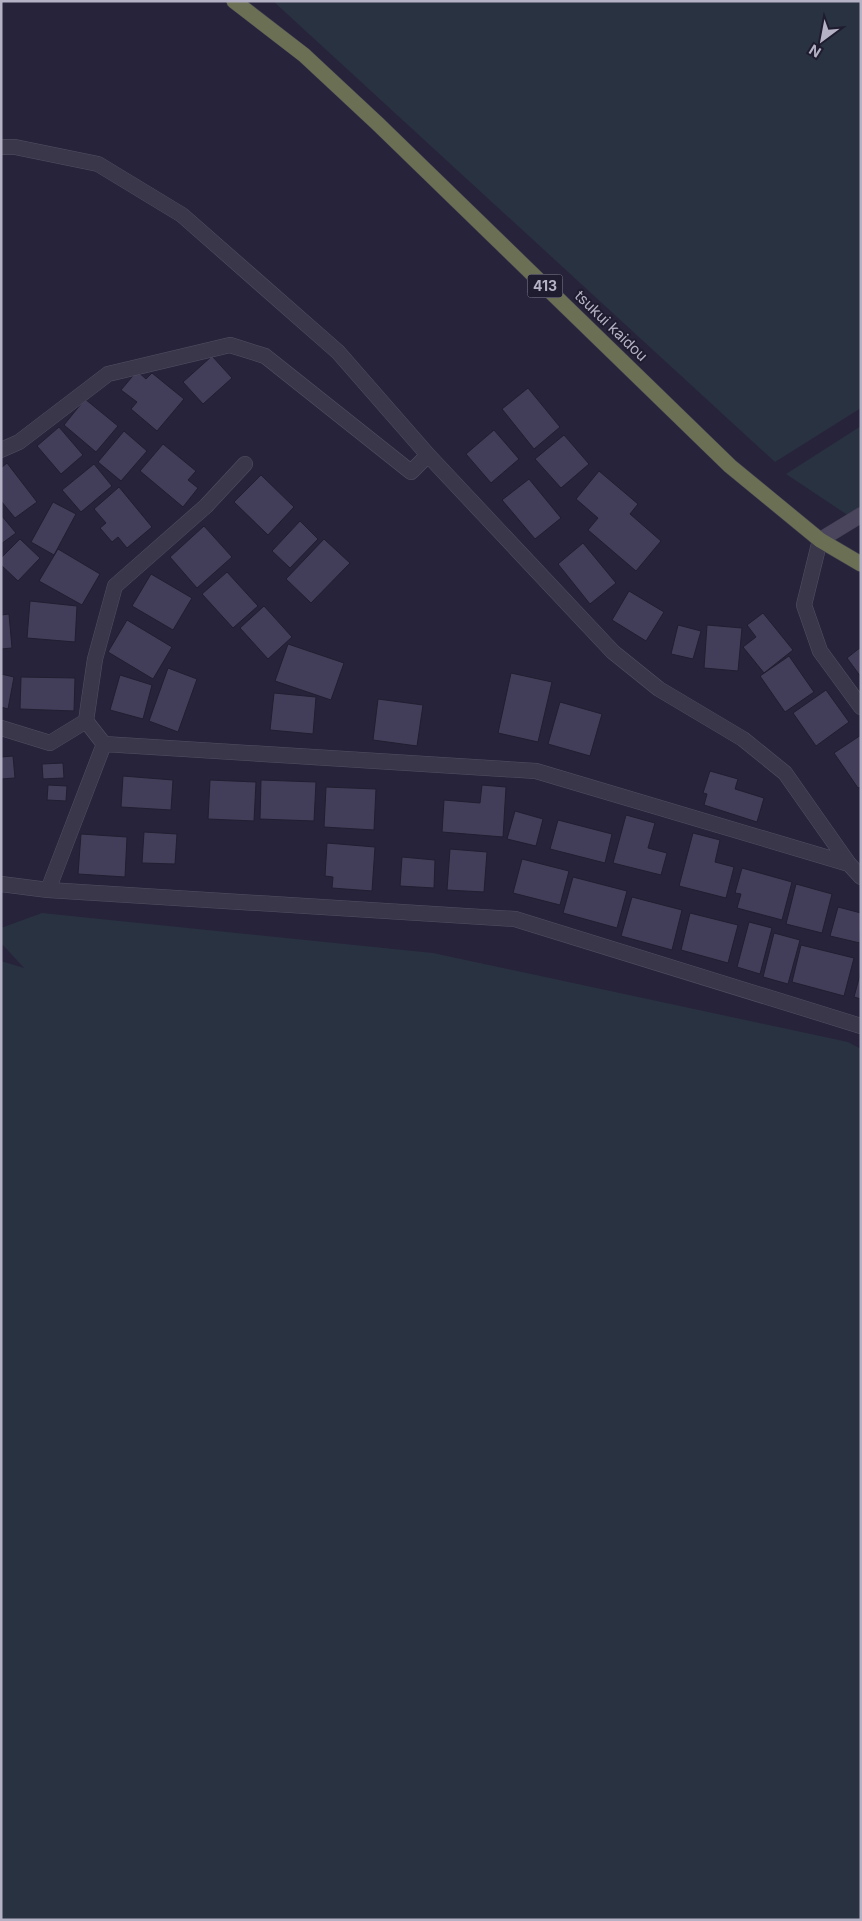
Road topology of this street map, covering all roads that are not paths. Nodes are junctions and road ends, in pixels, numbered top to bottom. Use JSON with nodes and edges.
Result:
{"nodes":[{"id":1,"x":234,"y":1,"type":"edge"},
{"id":2,"x":1,"y":147,"type":"edge"},
{"id":3,"x":1,"y":450,"type":"edge"},
{"id":4,"x":428,"y":455,"type":"junction"},
{"id":5,"x":245,"y":464,"type":"dead end"},
{"id":6,"x":861,"y":515,"type":"edge"},
{"id":7,"x":820,"y":540,"type":"junction"},
{"id":8,"x":861,"y":564,"type":"edge"},
{"id":9,"x":861,"y":707,"type":"edge"},
{"id":10,"x":86,"y":721,"type":"junction"},
{"id":11,"x":1,"y":728,"type":"edge"},
{"id":12,"x":104,"y":744,"type":"junction"},
{"id":13,"x":848,"y":864,"type":"junction"},
{"id":14,"x":861,"y":877,"type":"edge"},
{"id":15,"x":1,"y":884,"type":"edge"},
{"id":16,"x":48,"y":890,"type":"junction"},
{"id":17,"x":861,"y":1026,"type":"edge"}],
"edges":[{"from":1,"to":7,"type":"highway","name":"tsukui kaidou","number":"413"},
{"from":2,"to":4,"type":"street"},
{"from":3,"to":4,"type":"street"},
{"from":4,"to":13,"type":"street"},
{"from":5,"to":10,"type":"street"},
{"from":6,"to":7,"type":"street"},
{"from":7,"to":8,"type":"highway","name":"tsukui kaidou","number":"413"},
{"from":7,"to":9,"type":"street"},
{"from":10,"to":11,"type":"street"},
{"from":10,"to":12,"type":"street"},
{"from":12,"to":13,"type":"street"},
{"from":12,"to":16,"type":"street"},
{"from":13,"to":14,"type":"street"},
{"from":15,"to":16,"type":"street"},
{"from":16,"to":17,"type":"street"}]}
